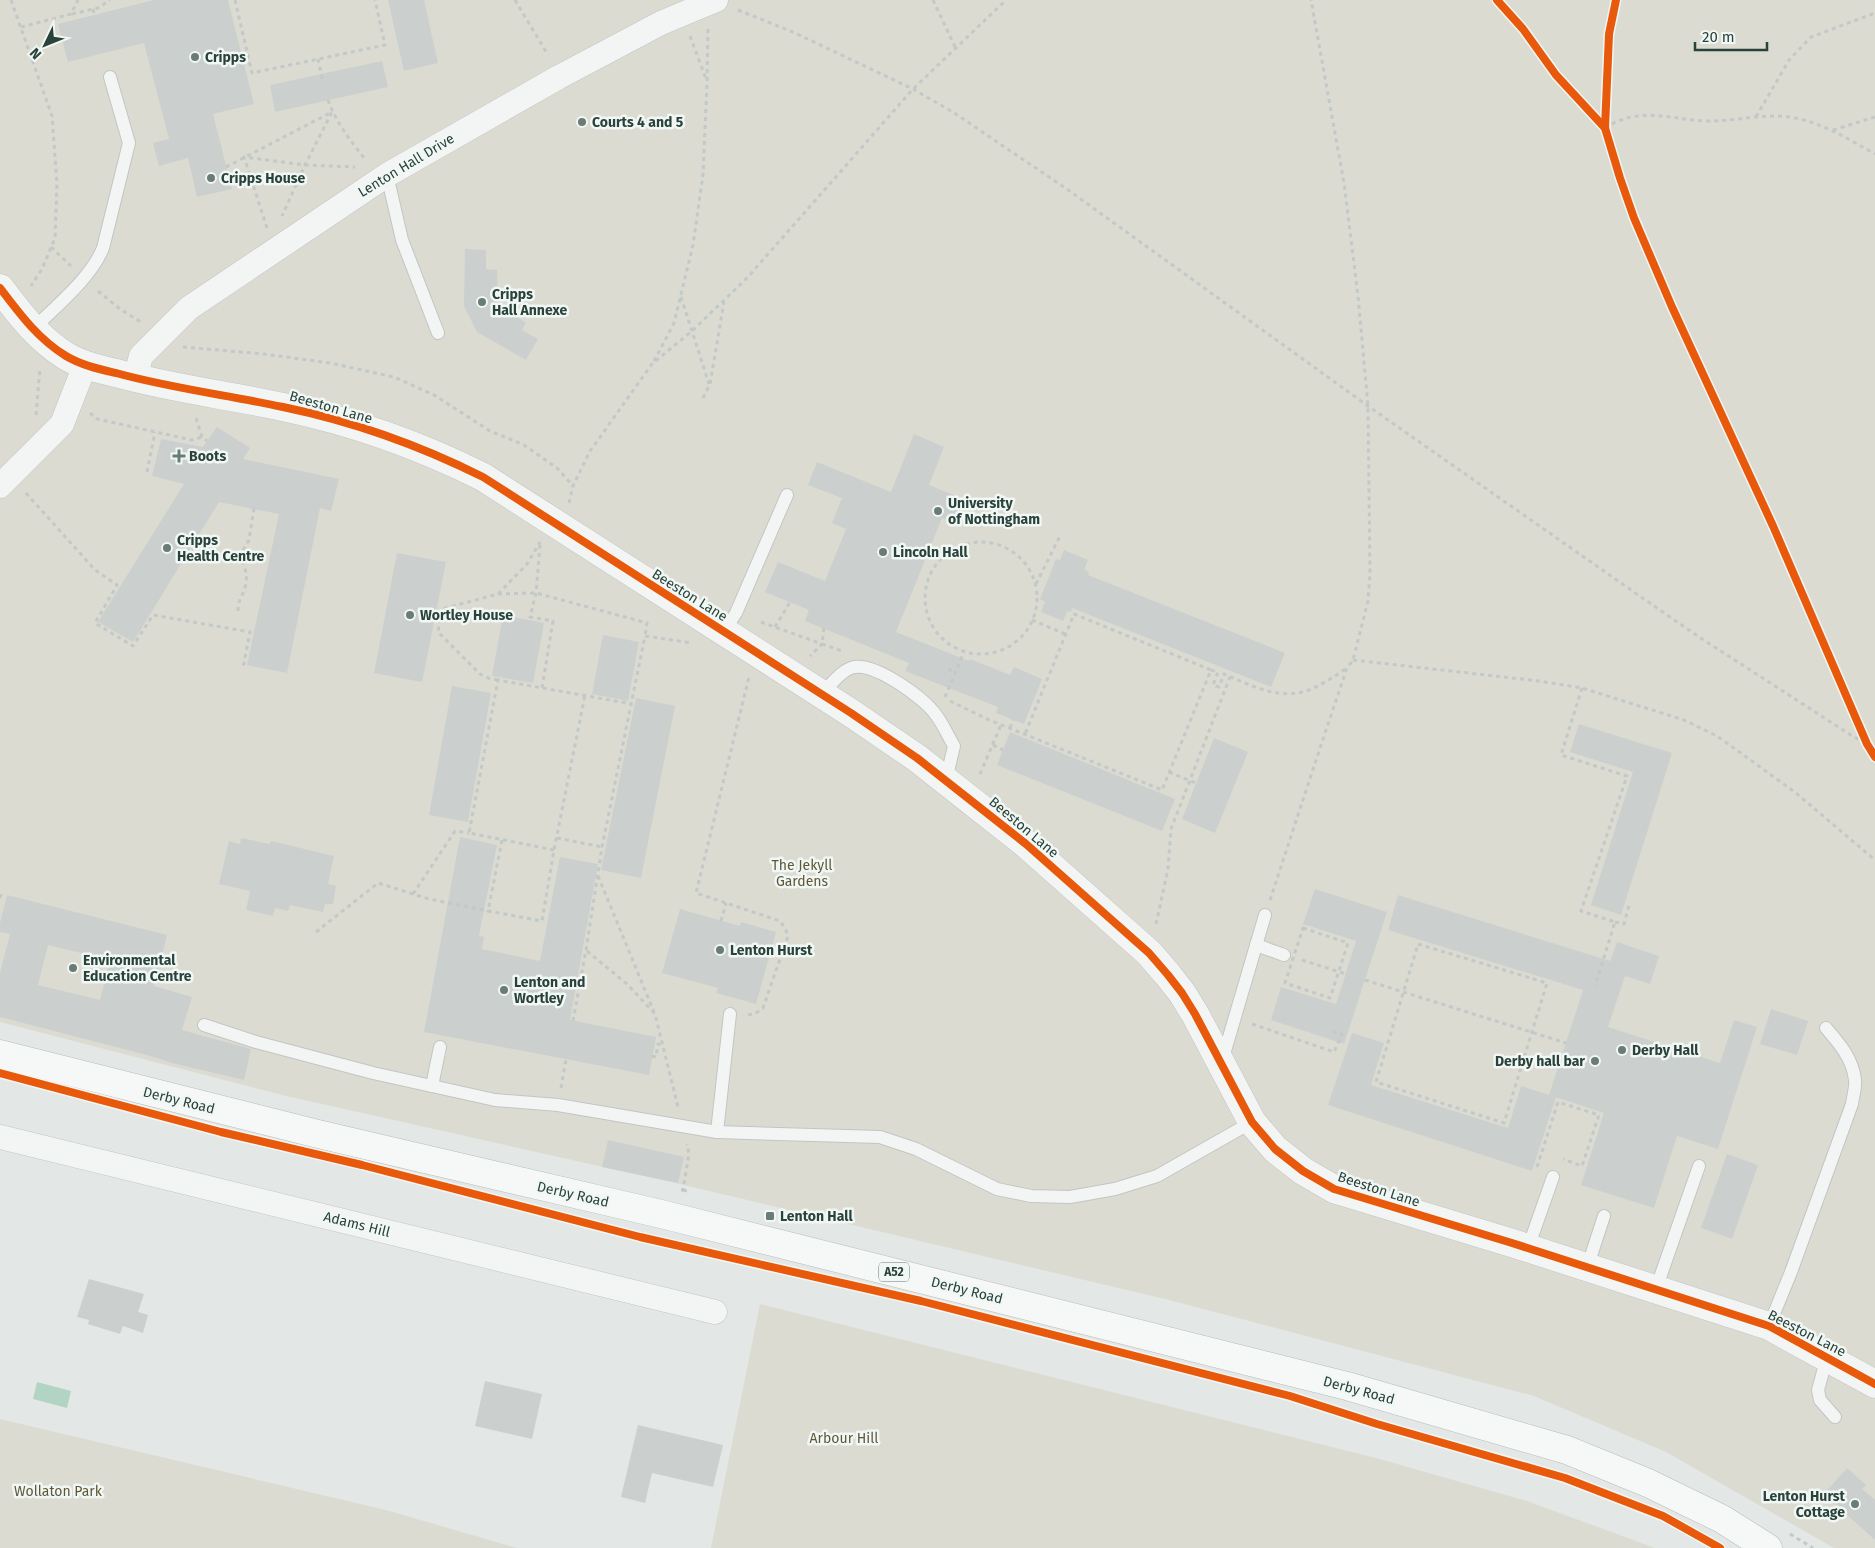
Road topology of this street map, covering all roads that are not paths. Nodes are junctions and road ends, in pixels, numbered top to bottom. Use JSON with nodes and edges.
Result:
{"nodes":[{"id":1,"x":712,"y":2,"type":"edge"},
{"id":2,"x":110,"y":77,"type":"dead end"},
{"id":3,"x":380,"y":173,"type":"junction"},
{"id":4,"x":13,"y":291,"type":"edge"},
{"id":5,"x":438,"y":333,"type":"dead end"},
{"id":6,"x":42,"y":337,"type":"junction"},
{"id":7,"x":85,"y":365,"type":"junction"},
{"id":8,"x":135,"y":379,"type":"junction"},
{"id":9,"x":5,"y":481,"type":"edge"},
{"id":10,"x":787,"y":495,"type":"dead end"},
{"id":11,"x":724,"y":631,"type":"junction"},
{"id":12,"x":822,"y":694,"type":"junction"},
{"id":13,"x":946,"y":780,"type":"junction"},
{"id":14,"x":1265,"y":915,"type":"road end"},
{"id":15,"x":1256,"y":945,"type":"junction"},
{"id":16,"x":1289,"y":956,"type":"road end"},
{"id":17,"x":730,"y":1014,"type":"road end"},
{"id":18,"x":204,"y":1024,"type":"dead end"},
{"id":19,"x":1826,"y":1028,"type":"dead end"},
{"id":20,"x":440,"y":1047,"type":"dead end"},
{"id":21,"x":0,"y":1054,"type":"edge"},
{"id":22,"x":1222,"y":1062,"type":"junction"},
{"id":23,"x":432,"y":1086,"type":"junction"},
{"id":24,"x":1252,"y":1122,"type":"junction"},
{"id":25,"x":717,"y":1132,"type":"junction"},
{"id":26,"x":0,"y":1137,"type":"edge"},
{"id":27,"x":1699,"y":1166,"type":"dead end"},
{"id":28,"x":1554,"y":1175,"type":"road end"},
{"id":29,"x":1604,"y":1216,"type":"dead end"},
{"id":30,"x":1528,"y":1248,"type":"junction"},
{"id":31,"x":1587,"y":1268,"type":"junction"},
{"id":32,"x":1656,"y":1289,"type":"junction"},
{"id":33,"x":715,"y":1312,"type":"dead end"},
{"id":34,"x":1769,"y":1326,"type":"junction"},
{"id":35,"x":1827,"y":1357,"type":"junction"},
{"id":36,"x":1875,"y":1384,"type":"edge"},
{"id":37,"x":1835,"y":1417,"type":"dead end"},
{"id":38,"x":1768,"y":1548,"type":"edge"}],
"edges":[{"from":1,"to":3,"type":"street","name":"Lenton Hall Drive"},
{"from":2,"to":6,"type":"lane"},
{"from":3,"to":5,"type":"lane"},
{"from":3,"to":8,"type":"street","name":"Lenton Hall Drive"},
{"from":4,"to":6,"type":"street","name":"Beeston Lane"},
{"from":6,"to":7,"type":"street","name":"Beeston Lane"},
{"from":7,"to":8,"type":"street","name":"Beeston Lane"},
{"from":7,"to":9,"type":"street"},
{"from":8,"to":11,"type":"street","name":"Beeston Lane"},
{"from":10,"to":11,"type":"lane"},
{"from":11,"to":12,"type":"street","name":"Beeston Lane"},
{"from":12,"to":13,"type":"street","name":"Beeston Lane"},
{"from":12,"to":13,"type":"lane"},
{"from":13,"to":22,"type":"street","name":"Beeston Lane"},
{"from":14,"to":15,"type":"lane"},
{"from":15,"to":16,"type":"lane"},
{"from":15,"to":22,"type":"lane"},
{"from":17,"to":25,"type":"lane"},
{"from":18,"to":23,"type":"lane"},
{"from":19,"to":34,"type":"lane"},
{"from":20,"to":23,"type":"lane"},
{"from":21,"to":38,"type":"highway","name":"Derby Road","number":"A52"},
{"from":22,"to":24,"type":"street","name":"Beeston Lane"},
{"from":23,"to":25,"type":"lane"},
{"from":24,"to":25,"type":"lane"},
{"from":24,"to":30,"type":"street","name":"Beeston Lane"},
{"from":26,"to":33,"type":"street","name":"Adams Hill"},
{"from":27,"to":32,"type":"lane"},
{"from":28,"to":30,"type":"lane"},
{"from":29,"to":31,"type":"lane"},
{"from":30,"to":31,"type":"street","name":"Beeston Lane"},
{"from":31,"to":32,"type":"street","name":"Beeston Lane"},
{"from":32,"to":34,"type":"street","name":"Beeston Lane"},
{"from":34,"to":35,"type":"street","name":"Beeston Lane"},
{"from":35,"to":36,"type":"street","name":"Beeston Lane"},
{"from":35,"to":37,"type":"lane"}]}
